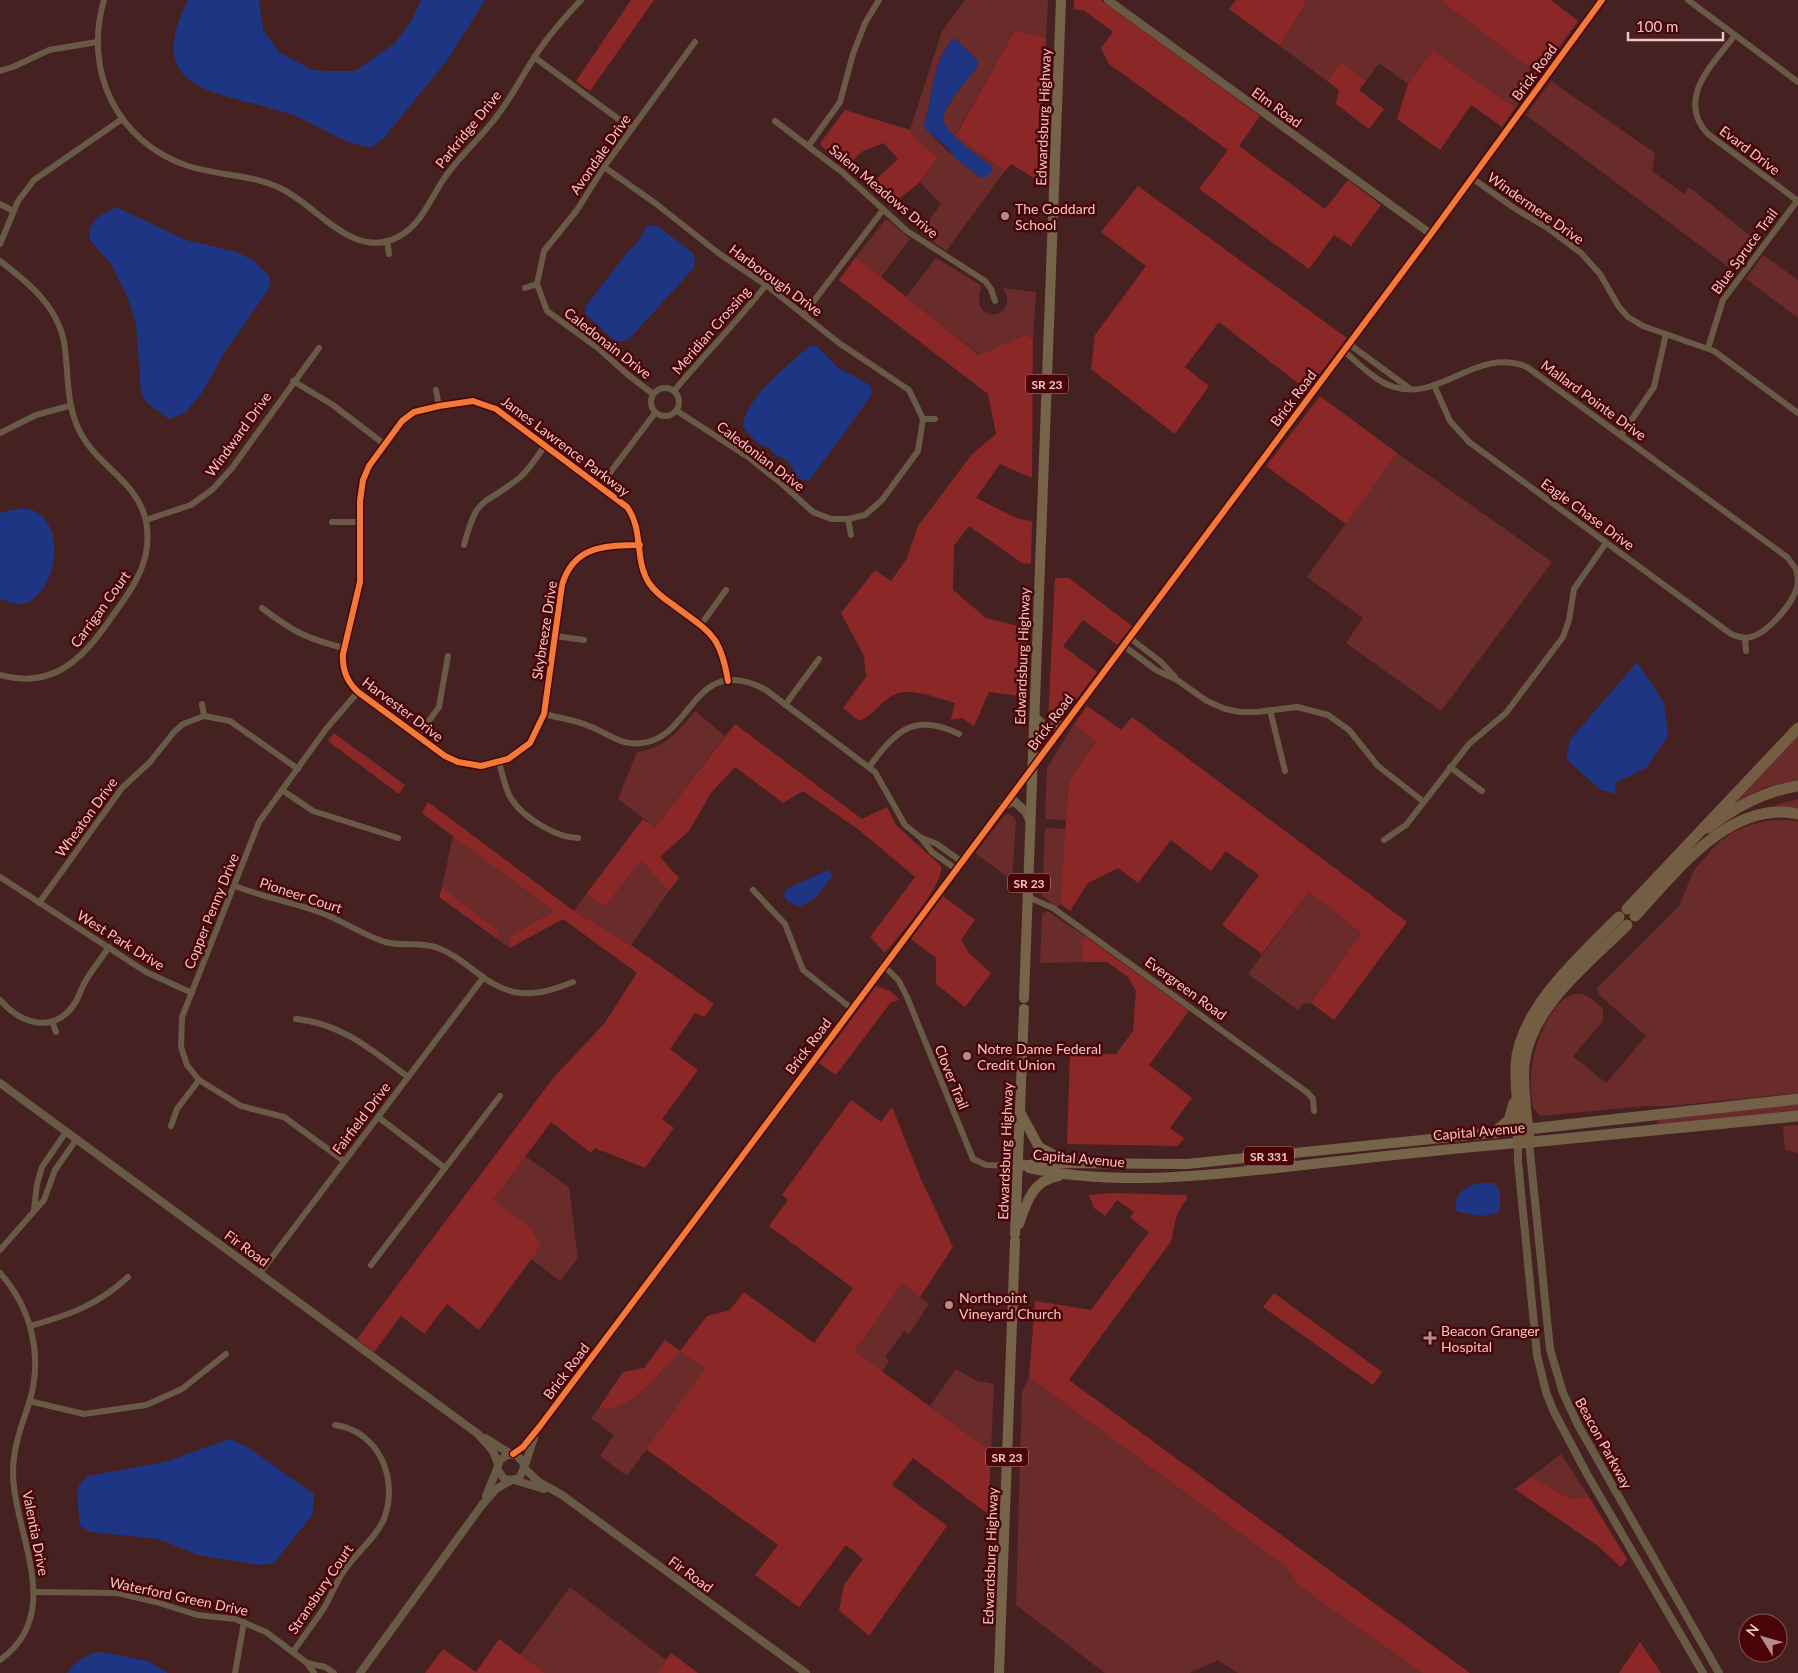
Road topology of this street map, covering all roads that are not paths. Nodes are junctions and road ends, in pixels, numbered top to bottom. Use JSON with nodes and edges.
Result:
{"nodes":[{"id":1,"x":104,"y":0,"type":"edge"},
{"id":2,"x":581,"y":0,"type":"edge"},
{"id":3,"x":879,"y":0,"type":"edge"},
{"id":4,"x":1061,"y":0,"type":"edge"},
{"id":5,"x":1108,"y":0,"type":"edge"},
{"id":6,"x":1602,"y":0,"type":"edge"},
{"id":7,"x":1688,"y":0,"type":"edge"},
{"id":8,"x":1735,"y":35,"type":"junction"},
{"id":9,"x":97,"y":42,"type":"junction"},
{"id":10,"x":695,"y":42,"type":"dead end"},
{"id":11,"x":534,"y":57,"type":"junction"},
{"id":12,"x":0,"y":71,"type":"edge"},
{"id":13,"x":1798,"y":82,"type":"edge"},
{"id":14,"x":122,"y":118,"type":"junction"},
{"id":15,"x":775,"y":121,"type":"dead end"},
{"id":16,"x":632,"y":129,"type":"junction"},
{"id":17,"x":809,"y":146,"type":"junction"},
{"id":18,"x":604,"y":167,"type":"junction"},
{"id":19,"x":1472,"y":178,"type":"junction"},
{"id":20,"x":1797,"y":201,"type":"edge"},
{"id":21,"x":0,"y":204,"type":"edge"},
{"id":22,"x":883,"y":210,"type":"junction"},
{"id":23,"x":13,"y":211,"type":"junction"},
{"id":24,"x":1431,"y":234,"type":"junction"},
{"id":25,"x":387,"y":241,"type":"junction"},
{"id":26,"x":0,"y":244,"type":"edge"},
{"id":27,"x":389,"y":254,"type":"dead end"},
{"id":28,"x":0,"y":260,"type":"edge"},
{"id":29,"x":537,"y":284,"type":"junction"},
{"id":30,"x":766,"y":285,"type":"junction"},
{"id":31,"x":525,"y":288,"type":"dead end"},
{"id":32,"x":995,"y":301,"type":"dead end"},
{"id":33,"x":804,"y":314,"type":"junction"},
{"id":34,"x":1666,"y":334,"type":"junction"},
{"id":35,"x":1350,"y":344,"type":"junction"},
{"id":36,"x":319,"y":348,"type":"dead end"},
{"id":37,"x":1708,"y":348,"type":"junction"},
{"id":38,"x":1344,"y":351,"type":"junction"},
{"id":39,"x":292,"y":381,"type":"junction"},
{"id":40,"x":1434,"y":385,"type":"junction"},
{"id":41,"x":1409,"y":388,"type":"junction"},
{"id":42,"x":436,"y":390,"type":"dead end"},
{"id":43,"x":674,"y":391,"type":"junction"},
{"id":44,"x":654,"y":394,"type":"junction"},
{"id":45,"x":70,"y":406,"type":"junction"},
{"id":46,"x":439,"y":406,"type":"junction"},
{"id":47,"x":677,"y":411,"type":"junction"},
{"id":48,"x":655,"y":413,"type":"junction"},
{"id":49,"x":1798,"y":413,"type":"edge"},
{"id":50,"x":923,"y":419,"type":"junction"},
{"id":51,"x":936,"y":419,"type":"dead end"},
{"id":52,"x":0,"y":433,"type":"edge"},
{"id":53,"x":1622,"y":434,"type":"junction"},
{"id":54,"x":384,"y":444,"type":"junction"},
{"id":55,"x":545,"y":446,"type":"junction"},
{"id":56,"x":600,"y":486,"type":"junction"},
{"id":57,"x":848,"y":519,"type":"junction"},
{"id":58,"x":146,"y":520,"type":"junction"},
{"id":59,"x":332,"y":522,"type":"dead end"},
{"id":60,"x":359,"y":522,"type":"junction"},
{"id":61,"x":851,"y":535,"type":"dead end"},
{"id":62,"x":1606,"y":543,"type":"junction"},
{"id":63,"x":464,"y":545,"type":"dead end"},
{"id":64,"x":640,"y":545,"type":"junction"},
{"id":65,"x":1798,"y":581,"type":"edge"},
{"id":66,"x":726,"y":590,"type":"dead end"},
{"id":67,"x":262,"y":608,"type":"dead end"},
{"id":68,"x":700,"y":626,"type":"junction"},
{"id":69,"x":555,"y":636,"type":"junction"},
{"id":70,"x":1130,"y":638,"type":"junction"},
{"id":71,"x":1747,"y":638,"type":"junction"},
{"id":72,"x":584,"y":640,"type":"dead end"},
{"id":73,"x":1124,"y":646,"type":"junction"},
{"id":74,"x":344,"y":648,"type":"junction"},
{"id":75,"x":1746,"y":651,"type":"dead end"},
{"id":76,"x":448,"y":656,"type":"dead end"},
{"id":77,"x":819,"y":659,"type":"dead end"},
{"id":78,"x":0,"y":675,"type":"edge"},
{"id":79,"x":1177,"y":680,"type":"junction"},
{"id":80,"x":728,"y":681,"type":"junction"},
{"id":81,"x":358,"y":692,"type":"junction"},
{"id":82,"x":202,"y":704,"type":"dead end"},
{"id":83,"x":786,"y":705,"type":"junction"},
{"id":84,"x":1270,"y":710,"type":"junction"},
{"id":85,"x":544,"y":714,"type":"junction"},
{"id":86,"x":204,"y":716,"type":"junction"},
{"id":87,"x":1034,"y":716,"type":"junction"},
{"id":88,"x":1064,"y":725,"type":"junction"},
{"id":89,"x":1798,"y":728,"type":"edge"},
{"id":90,"x":959,"y":734,"type":"dead end"},
{"id":91,"x":418,"y":736,"type":"junction"},
{"id":92,"x":499,"y":763,"type":"junction"},
{"id":93,"x":869,"y":767,"type":"junction"},
{"id":94,"x":1032,"y":767,"type":"junction"},
{"id":95,"x":1450,"y":767,"type":"junction"},
{"id":96,"x":298,"y":769,"type":"junction"},
{"id":97,"x":1285,"y":771,"type":"dead end"},
{"id":98,"x":1798,"y":786,"type":"edge"},
{"id":99,"x":282,"y":790,"type":"junction"},
{"id":100,"x":1482,"y":790,"type":"dead end"},
{"id":101,"x":1798,"y":792,"type":"edge"},
{"id":102,"x":1424,"y":802,"type":"junction"},
{"id":103,"x":1003,"y":806,"type":"junction"},
{"id":104,"x":1798,"y":814,"type":"edge"},
{"id":105,"x":1031,"y":824,"type":"junction"},
{"id":106,"x":398,"y":838,"type":"dead end"},
{"id":107,"x":578,"y":838,"type":"dead end"},
{"id":108,"x":921,"y":838,"type":"junction"},
{"id":109,"x":1384,"y":840,"type":"dead end"},
{"id":110,"x":1689,"y":844,"type":"junction"},
{"id":111,"x":1703,"y":845,"type":"junction"},
{"id":112,"x":962,"y":862,"type":"junction"},
{"id":113,"x":956,"y":870,"type":"junction"},
{"id":114,"x":0,"y":876,"type":"edge"},
{"id":115,"x":235,"y":886,"type":"junction"},
{"id":116,"x":753,"y":890,"type":"dead end"},
{"id":117,"x":1028,"y":897,"type":"junction"},
{"id":118,"x":39,"y":903,"type":"junction"},
{"id":119,"x":110,"y":947,"type":"junction"},
{"id":120,"x":883,"y":965,"type":"junction"},
{"id":121,"x":483,"y":978,"type":"junction"},
{"id":122,"x":572,"y":982,"type":"dead end"},
{"id":123,"x":192,"y":993,"type":"junction"},
{"id":124,"x":1024,"y":998,"type":"joint"},
{"id":125,"x":0,"y":1000,"type":"edge"},
{"id":126,"x":851,"y":1008,"type":"junction"},
{"id":127,"x":1024,"y":1009,"type":"joint"},
{"id":128,"x":296,"y":1019,"type":"dead end"},
{"id":129,"x":52,"y":1021,"type":"junction"},
{"id":130,"x":56,"y":1032,"type":"dead end"},
{"id":131,"x":408,"y":1077,"type":"junction"},
{"id":132,"x":199,"y":1080,"type":"junction"},
{"id":133,"x":0,"y":1084,"type":"edge"},
{"id":134,"x":1516,"y":1087,"type":"junction"},
{"id":135,"x":500,"y":1096,"type":"dead end"},
{"id":136,"x":1798,"y":1099,"type":"edge"},
{"id":137,"x":1020,"y":1111,"type":"junction"},
{"id":138,"x":1314,"y":1111,"type":"dead end"},
{"id":139,"x":1798,"y":1116,"type":"edge"},
{"id":140,"x":378,"y":1117,"type":"junction"},
{"id":141,"x":171,"y":1126,"type":"dead end"},
{"id":142,"x":1524,"y":1130,"type":"junction"},
{"id":143,"x":66,"y":1132,"type":"junction"},
{"id":144,"x":1494,"y":1133,"type":"junction"},
{"id":145,"x":76,"y":1140,"type":"junction"},
{"id":146,"x":1524,"y":1142,"type":"junction"},
{"id":147,"x":344,"y":1161,"type":"junction"},
{"id":148,"x":1018,"y":1166,"type":"junction"},
{"id":149,"x":445,"y":1168,"type":"junction"},
{"id":150,"x":1073,"y":1169,"type":"junction"},
{"id":151,"x":34,"y":1211,"type":"junction"},
{"id":152,"x":1015,"y":1238,"type":"junction"},
{"id":153,"x":0,"y":1250,"type":"edge"},
{"id":154,"x":370,"y":1265,"type":"dead end"},
{"id":155,"x":0,"y":1273,"type":"edge"},
{"id":156,"x":260,"y":1273,"type":"junction"},
{"id":157,"x":128,"y":1277,"type":"dead end"},
{"id":158,"x":30,"y":1326,"type":"junction"},
{"id":159,"x":226,"y":1354,"type":"dead end"},
{"id":160,"x":29,"y":1401,"type":"junction"},
{"id":161,"x":335,"y":1425,"type":"dead end"},
{"id":162,"x":540,"y":1426,"type":"junction"},
{"id":163,"x":478,"y":1434,"type":"junction"},
{"id":164,"x":512,"y":1454,"type":"junction"},
{"id":165,"x":498,"y":1466,"type":"junction"},
{"id":166,"x":524,"y":1466,"type":"junction"},
{"id":167,"x":512,"y":1481,"type":"junction"},
{"id":168,"x":562,"y":1495,"type":"junction"},
{"id":169,"x":482,"y":1505,"type":"junction"},
{"id":170,"x":34,"y":1592,"type":"junction"},
{"id":171,"x":244,"y":1622,"type":"junction"},
{"id":172,"x":293,"y":1652,"type":"junction"},
{"id":173,"x":0,"y":1660,"type":"edge"},
{"id":174,"x":308,"y":1663,"type":"junction"},
{"id":175,"x":235,"y":1673,"type":"edge"},
{"id":176,"x":314,"y":1673,"type":"edge"},
{"id":177,"x":334,"y":1673,"type":"edge"},
{"id":178,"x":360,"y":1673,"type":"edge"},
{"id":179,"x":806,"y":1673,"type":"edge"},
{"id":180,"x":1000,"y":1673,"type":"edge"},
{"id":181,"x":1703,"y":1673,"type":"edge"},
{"id":182,"x":1719,"y":1673,"type":"edge"}],
"edges":[{"from":1,"to":9,"type":"street"},
{"from":2,"to":11,"type":"street","name":"Parkridge Drive"},
{"from":3,"to":17,"type":"street"},
{"from":4,"to":87,"type":"main road","name":"Edwardsburg Highway","number":"SR 23"},
{"from":5,"to":24,"type":"street","name":"Elm Road"},
{"from":6,"to":19,"type":"street","name":"Brick Road"},
{"from":7,"to":8,"type":"street"},
{"from":8,"to":13,"type":"street"},
{"from":8,"to":20,"type":"street","name":"Evard Drive"},
{"from":9,"to":12,"type":"street"},
{"from":9,"to":14,"type":"street"},
{"from":10,"to":16,"type":"street","name":"Avondale Drive"},
{"from":11,"to":16,"type":"street"},
{"from":11,"to":25,"type":"street","name":"Parkridge Drive"},
{"from":14,"to":23,"type":"street"},
{"from":14,"to":25,"type":"street"},
{"from":15,"to":17,"type":"street","name":"Salem Meadows Drive"},
{"from":16,"to":18,"type":"street","name":"Avondale Drive"},
{"from":17,"to":22,"type":"street","name":"Salem Meadows Drive"},
{"from":18,"to":29,"type":"street","name":"Avondale Drive"},
{"from":18,"to":30,"type":"street","name":"Harborough Drive"},
{"from":19,"to":24,"type":"street","name":"Brick Road"},
{"from":19,"to":34,"type":"street","name":"Windermere Drive"},
{"from":20,"to":37,"type":"street","name":"Blue Spruce Trail"},
{"from":21,"to":23,"type":"street"},
{"from":22,"to":32,"type":"street","name":"Salem Meadows Drive"},
{"from":22,"to":33,"type":"street"},
{"from":23,"to":26,"type":"street"},
{"from":24,"to":35,"type":"street","name":"Brick Road"},
{"from":25,"to":27,"type":"street"},
{"from":28,"to":45,"type":"street"},
{"from":29,"to":31,"type":"street"},
{"from":29,"to":44,"type":"street","name":"Caledonain Drive"},
{"from":30,"to":33,"type":"street","name":"Harborough Drive"},
{"from":30,"to":43,"type":"street","name":"Meridian Crossing"},
{"from":33,"to":50,"type":"street","name":"Harborough Drive"},
{"from":34,"to":37,"type":"street","name":"Windermere Drive"},
{"from":34,"to":53,"type":"street"},
{"from":35,"to":38,"type":"street","name":"Brick Road"},
{"from":35,"to":41,"type":"street"},
{"from":36,"to":39,"type":"street","name":"Windward Drive"},
{"from":37,"to":49,"type":"street","name":"Windermere Drive"},
{"from":38,"to":41,"type":"street","name":"Mallard Pointe Drive"},
{"from":38,"to":70,"type":"street","name":"Brick Road"},
{"from":39,"to":54,"type":"street"},
{"from":39,"to":58,"type":"street","name":"Windward Drive"},
{"from":40,"to":41,"type":"street","name":"Mallard Pointe Drive"},
{"from":40,"to":53,"type":"street","name":"Mallard Pointe Drive"},
{"from":40,"to":62,"type":"street","name":"Eagle Chase Drive"},
{"from":42,"to":46,"type":"street"},
{"from":43,"to":44,"type":"street","name":"Caledonain Drive"},
{"from":43,"to":47,"type":"street"},
{"from":44,"to":48,"type":"street","name":"Caledonain Drive"},
{"from":45,"to":52,"type":"street"},
{"from":45,"to":58,"type":"street"},
{"from":46,"to":54,"type":"street","name":"James Lawrence Parkway"},
{"from":46,"to":55,"type":"street","name":"James Lawrence Parkway"},
{"from":47,"to":48,"type":"street"},
{"from":47,"to":57,"type":"street","name":"Caledonian Drive"},
{"from":48,"to":56,"type":"street"},
{"from":50,"to":51,"type":"street"},
{"from":50,"to":57,"type":"street"},
{"from":53,"to":65,"type":"street","name":"Mallard Pointe Drive"},
{"from":54,"to":60,"type":"street","name":"Harvester Drive"},
{"from":55,"to":56,"type":"street","name":"James Lawrence Parkway"},
{"from":55,"to":63,"type":"street"},
{"from":56,"to":64,"type":"street","name":"James Lawrence Parkway"},
{"from":57,"to":61,"type":"street"},
{"from":58,"to":78,"type":"street","name":"Carrigan Court"},
{"from":59,"to":60,"type":"street"},
{"from":60,"to":74,"type":"street","name":"Harvester Drive"},
{"from":62,"to":71,"type":"street","name":"Eagle Chase Drive"},
{"from":62,"to":95,"type":"street"},
{"from":64,"to":68,"type":"street","name":"James Lawrence Parkway"},
{"from":64,"to":69,"type":"street","name":"Skybreeze Drive"},
{"from":65,"to":71,"type":"street","name":"Mallard Pointe Drive"},
{"from":66,"to":68,"type":"street"},
{"from":67,"to":74,"type":"street"},
{"from":68,"to":80,"type":"street","name":"James Lawrence Parkway"},
{"from":69,"to":72,"type":"street"},
{"from":69,"to":85,"type":"street","name":"Skybreeze Drive"},
{"from":70,"to":73,"type":"street","name":"Brick Road"},
{"from":70,"to":79,"type":"street"},
{"from":71,"to":75,"type":"street"},
{"from":73,"to":79,"type":"street"},
{"from":73,"to":88,"type":"street","name":"Brick Road"},
{"from":74,"to":81,"type":"street","name":"Harvester Drive"},
{"from":76,"to":91,"type":"street"},
{"from":77,"to":83,"type":"street"},
{"from":79,"to":84,"type":"street"},
{"from":80,"to":83,"type":"street"},
{"from":80,"to":85,"type":"street"},
{"from":81,"to":91,"type":"street","name":"Harvester Drive"},
{"from":81,"to":96,"type":"street","name":"Copper Penny Drive"},
{"from":82,"to":86,"type":"street"},
{"from":83,"to":93,"type":"street"},
{"from":84,"to":97,"type":"street"},
{"from":84,"to":102,"type":"street"},
{"from":85,"to":92,"type":"street","name":"Harvester Drive"},
{"from":86,"to":96,"type":"street"},
{"from":86,"to":118,"type":"street","name":"Wheaton Drive"},
{"from":87,"to":88,"type":"main road"},
{"from":87,"to":94,"type":"main road","name":"Edwardsburg Highway","number":"SR 23"},
{"from":88,"to":94,"type":"street","name":"Brick Road"},
{"from":89,"to":110,"type":"highway"},
{"from":90,"to":93,"type":"street"},
{"from":91,"to":92,"type":"street","name":"Harvester Drive"},
{"from":92,"to":107,"type":"street"},
{"from":93,"to":108,"type":"street"},
{"from":94,"to":103,"type":"street","name":"Brick Road"},
{"from":94,"to":105,"type":"main road","name":"Edwardsburg Highway","number":"SR 23"},
{"from":95,"to":100,"type":"street"},
{"from":95,"to":102,"type":"street"},
{"from":96,"to":99,"type":"street","name":"Copper Penny Drive"},
{"from":98,"to":110,"type":"highway"},
{"from":99,"to":106,"type":"street"},
{"from":99,"to":115,"type":"street","name":"Copper Penny Drive"},
{"from":101,"to":111,"type":"highway"},
{"from":102,"to":109,"type":"street"},
{"from":103,"to":105,"type":"main road"},
{"from":103,"to":112,"type":"street","name":"Brick Road"},
{"from":104,"to":111,"type":"highway"},
{"from":105,"to":117,"type":"main road","name":"Edwardsburg Highway","number":"SR 23"},
{"from":108,"to":112,"type":"street"},
{"from":108,"to":113,"type":"street"},
{"from":110,"to":111,"type":"highway"},
{"from":112,"to":113,"type":"street","name":"Brick Road"},
{"from":113,"to":120,"type":"street","name":"Brick Road"},
{"from":114,"to":118,"type":"street","name":"West Park Drive"},
{"from":115,"to":121,"type":"street","name":"Pioneer Court"},
{"from":115,"to":123,"type":"street","name":"Copper Penny Drive"},
{"from":116,"to":126,"type":"street"},
{"from":117,"to":124,"type":"main road","name":"Edwardsburg Highway","number":"SR 23"},
{"from":117,"to":138,"type":"street","name":"Evergreen Road"},
{"from":118,"to":119,"type":"street","name":"West Park Drive"},
{"from":119,"to":123,"type":"street","name":"West Park Drive"},
{"from":119,"to":129,"type":"street"},
{"from":120,"to":126,"type":"street","name":"Brick Road"},
{"from":120,"to":148,"type":"street","name":"Clover Trail"},
{"from":121,"to":122,"type":"street","name":"Pioneer Court"},
{"from":121,"to":131,"type":"street","name":"Fairfield Drive"},
{"from":123,"to":132,"type":"street","name":"Copper Penny Drive"},
{"from":124,"to":127,"type":"main road","name":"Edwardsburg Highway","number":"SR 23"},
{"from":125,"to":129,"type":"street"},
{"from":126,"to":162,"type":"street","name":"Brick Road"},
{"from":127,"to":137,"type":"main road","name":"Edwardsburg Highway","number":"SR 23"},
{"from":128,"to":131,"type":"street"},
{"from":129,"to":130,"type":"street"},
{"from":131,"to":140,"type":"street","name":"Fairfield Drive"},
{"from":132,"to":141,"type":"street"},
{"from":132,"to":147,"type":"street"},
{"from":133,"to":143,"type":"street","name":"Fir Road"},
{"from":134,"to":142,"type":"highway"},
{"from":134,"to":142,"type":"highway"},
{"from":134,"to":144,"type":"highway"},
{"from":135,"to":149,"type":"street"},
{"from":136,"to":142,"type":"highway","name":"Capital Avenue","number":"SR 331"},
{"from":137,"to":148,"type":"main road","name":"Edwardsburg Highway","number":"SR 23"},
{"from":137,"to":150,"type":"main road"},
{"from":139,"to":146,"type":"highway","name":"Capital Avenue","number":"SR 331"},
{"from":140,"to":147,"type":"street","name":"Fairfield Drive"},
{"from":140,"to":149,"type":"street"},
{"from":142,"to":144,"type":"main road","name":"Capital Avenue","number":"SR 331"},
{"from":142,"to":146,"type":"highway"},
{"from":143,"to":145,"type":"street","name":"Fir Road"},
{"from":143,"to":151,"type":"street"},
{"from":144,"to":150,"type":"main road","name":"Capital Avenue","number":"SR 331"},
{"from":145,"to":151,"type":"street"},
{"from":145,"to":156,"type":"street","name":"Fir Road"},
{"from":146,"to":150,"type":"main road","name":"Capital Avenue","number":"SR 331"},
{"from":146,"to":181,"type":"street","name":"Beacon Parkway"},
{"from":146,"to":182,"type":"street","name":"Beacon Parkway"},
{"from":147,"to":156,"type":"street","name":"Fairfield Drive"},
{"from":148,"to":150,"type":"main road","name":"Capital Avenue","number":"SR 331"},
{"from":148,"to":152,"type":"main road","name":"Edwardsburg Highway","number":"SR 23"},
{"from":149,"to":154,"type":"street"},
{"from":150,"to":152,"type":"main road"},
{"from":151,"to":153,"type":"street"},
{"from":152,"to":180,"type":"main road","name":"Edwardsburg Highway","number":"SR 23"},
{"from":155,"to":158,"type":"street","name":"Valentia Drive"},
{"from":156,"to":163,"type":"street","name":"Fir Road"},
{"from":157,"to":158,"type":"street"},
{"from":158,"to":160,"type":"street","name":"Valentia Drive"},
{"from":159,"to":160,"type":"street"},
{"from":160,"to":170,"type":"street","name":"Valentia Drive"},
{"from":161,"to":172,"type":"street","name":"Stransbury Court"},
{"from":162,"to":164,"type":"street","name":"Brick Road"},
{"from":162,"to":166,"type":"street","name":"Brick Road"},
{"from":163,"to":164,"type":"street","name":"Fir Road"},
{"from":163,"to":165,"type":"street","name":"Fir Road"},
{"from":164,"to":165,"type":"street"},
{"from":164,"to":166,"type":"street"},
{"from":165,"to":167,"type":"street"},
{"from":165,"to":169,"type":"street"},
{"from":166,"to":167,"type":"street"},
{"from":166,"to":168,"type":"street","name":"Fir Road"},
{"from":167,"to":168,"type":"street","name":"Fir Road"},
{"from":167,"to":169,"type":"street"},
{"from":168,"to":179,"type":"street","name":"Fir Road"},
{"from":169,"to":178,"type":"street"},
{"from":170,"to":171,"type":"street","name":"Waterford Green Drive"},
{"from":170,"to":173,"type":"street","name":"Valentia Drive"},
{"from":171,"to":172,"type":"street","name":"Waterford Green Drive"},
{"from":171,"to":175,"type":"street"},
{"from":172,"to":174,"type":"street","name":"Waterford Green Drive"},
{"from":174,"to":176,"type":"street","name":"Waterford Green Drive"},
{"from":174,"to":177,"type":"street","name":"Waterford Green Drive"}]}
